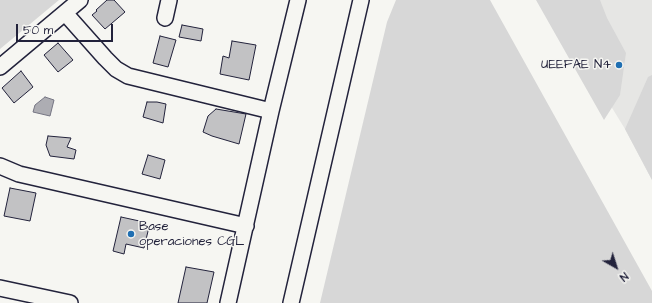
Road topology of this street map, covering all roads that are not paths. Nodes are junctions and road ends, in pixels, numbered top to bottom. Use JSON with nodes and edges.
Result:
{"nodes":[{"id":1,"x":80,"y":0,"type":"edge"},
{"id":2,"x":169,"y":0,"type":"edge"},
{"id":3,"x":298,"y":0,"type":"edge"},
{"id":4,"x":361,"y":0,"type":"edge"},
{"id":5,"x":65,"y":13,"type":"junction"},
{"id":6,"x":165,"y":18,"type":"dead end"},
{"id":7,"x":0,"y":68,"type":"edge"},
{"id":8,"x":271,"y":111,"type":"junction"},
{"id":9,"x":0,"y":166,"type":"edge"},
{"id":10,"x":246,"y":226,"type":"junction"},
{"id":11,"x":8,"y":294,"type":"edge"},
{"id":12,"x":70,"y":303,"type":"edge"},
{"id":13,"x":228,"y":303,"type":"edge"},
{"id":14,"x":291,"y":303,"type":"edge"}],
"edges":[{"from":1,"to":5,"type":"street"},
{"from":2,"to":6,"type":"street"},
{"from":3,"to":8,"type":"street"},
{"from":4,"to":14,"type":"street"},
{"from":5,"to":7,"type":"street"},
{"from":5,"to":8,"type":"street"},
{"from":8,"to":10,"type":"street"},
{"from":9,"to":10,"type":"street"},
{"from":10,"to":13,"type":"street"},
{"from":11,"to":12,"type":"street"}]}
